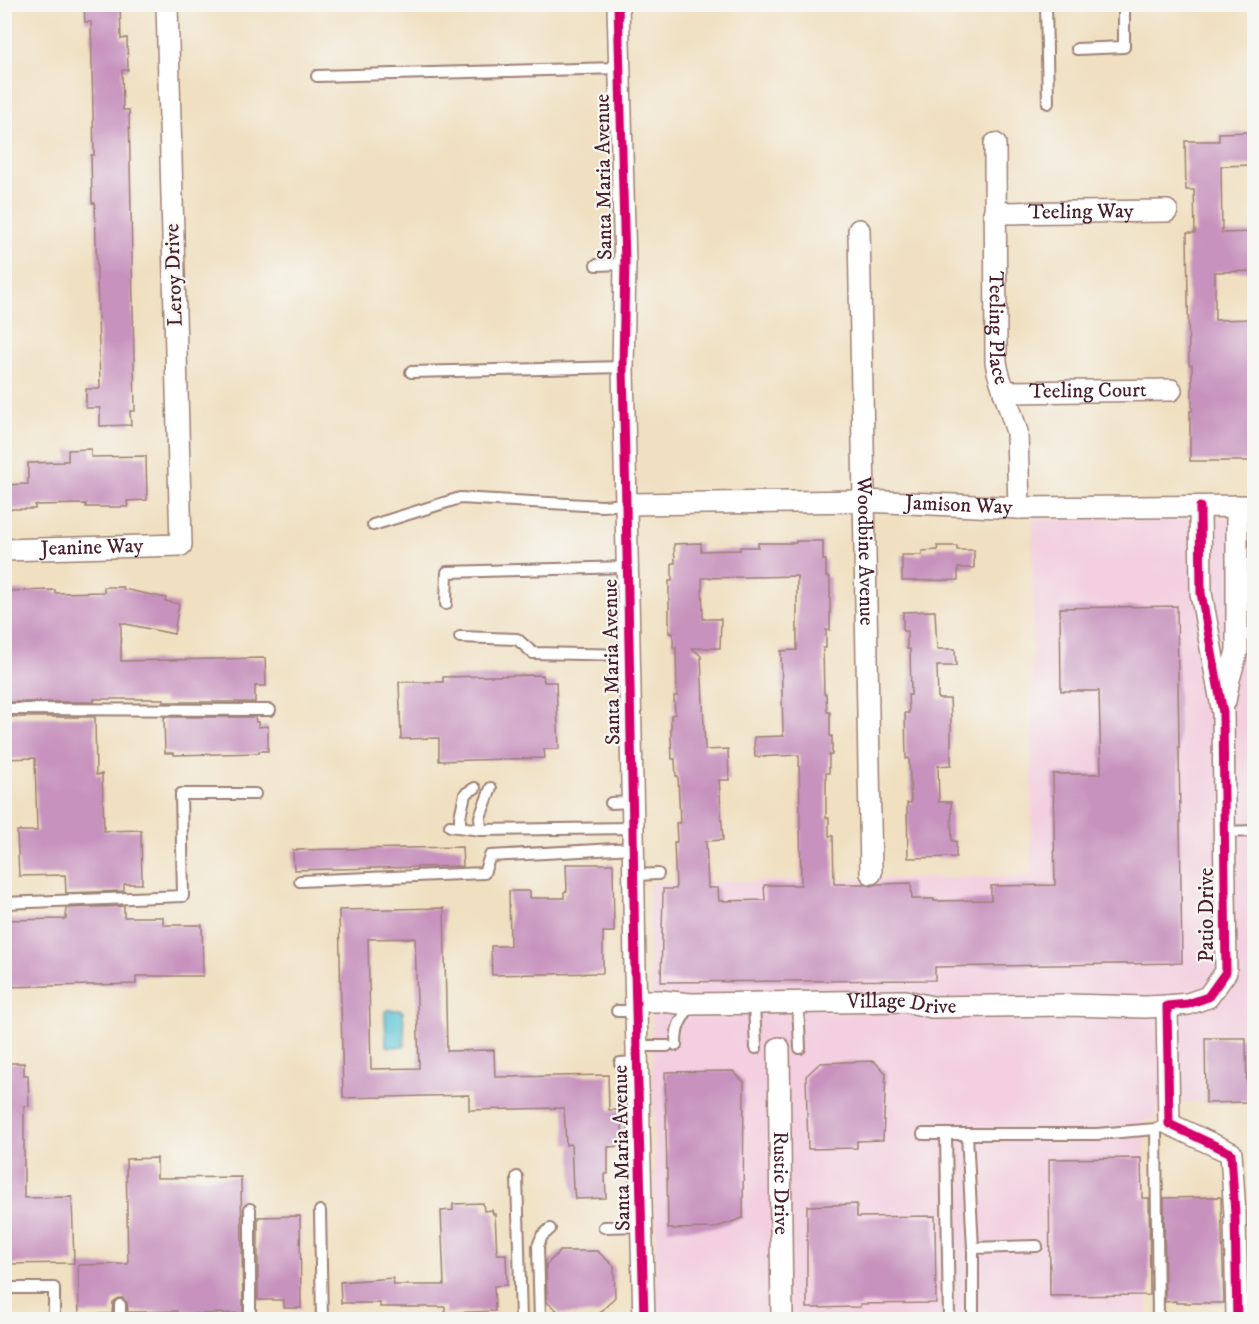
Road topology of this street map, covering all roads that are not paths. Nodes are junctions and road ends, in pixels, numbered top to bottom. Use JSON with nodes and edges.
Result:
{"nodes":[{"id":1,"x":167,"y":4,"type":"edge"},
{"id":2,"x":618,"y":4,"type":"edge"},
{"id":3,"x":1046,"y":4,"type":"edge"},
{"id":4,"x":1125,"y":4,"type":"edge"},
{"id":5,"x":1077,"y":49,"type":"dead end"},
{"id":6,"x":619,"y":68,"type":"junction"},
{"id":7,"x":317,"y":76,"type":"dead end"},
{"id":8,"x":1048,"y":103,"type":"dead end"},
{"id":9,"x":995,"y":144,"type":"dead end"},
{"id":10,"x":1167,"y":211,"type":"dead end"},
{"id":11,"x":994,"y":213,"type":"junction"},
{"id":12,"x":859,"y":230,"type":"dead end"},
{"id":13,"x":625,"y":264,"type":"junction"},
{"id":14,"x":596,"y":265,"type":"dead end"},
{"id":15,"x":623,"y":367,"type":"junction"},
{"id":16,"x":411,"y":372,"type":"dead end"},
{"id":17,"x":1171,"y":390,"type":"dead end"},
{"id":18,"x":1004,"y":392,"type":"junction"},
{"id":19,"x":865,"y":501,"type":"junction"},
{"id":20,"x":626,"y":504,"type":"junction"},
{"id":21,"x":1246,"y":506,"type":"edge"},
{"id":22,"x":1200,"y":507,"type":"junction"},
{"id":23,"x":1019,"y":508,"type":"junction"},
{"id":24,"x":373,"y":525,"type":"dead end"},
{"id":25,"x":181,"y":545,"type":"joint"},
{"id":26,"x":4,"y":550,"type":"edge"},
{"id":27,"x":628,"y":567,"type":"junction"},
{"id":28,"x":446,"y":604,"type":"dead end"},
{"id":29,"x":460,"y":637,"type":"dead end"},
{"id":30,"x":630,"y":655,"type":"junction"},
{"id":31,"x":4,"y":709,"type":"edge"},
{"id":32,"x":270,"y":710,"type":"dead end"},
{"id":33,"x":1223,"y":713,"type":"junction"},
{"id":34,"x":475,"y":788,"type":"dead end"},
{"id":35,"x":491,"y":788,"type":"dead end"},
{"id":36,"x":255,"y":794,"type":"dead end"},
{"id":37,"x":632,"y":802,"type":"junction"},
{"id":38,"x":611,"y":803,"type":"dead end"},
{"id":39,"x":481,"y":830,"type":"junction"},
{"id":40,"x":1254,"y":831,"type":"edge"},
{"id":41,"x":1224,"y":832,"type":"junction"},
{"id":42,"x":633,"y":838,"type":"junction"},
{"id":43,"x":871,"y":873,"type":"dead end"},
{"id":44,"x":634,"y":874,"type":"junction"},
{"id":45,"x":658,"y":874,"type":"dead end"},
{"id":46,"x":300,"y":881,"type":"dead end"},
{"id":47,"x":4,"y":903,"type":"edge"},
{"id":48,"x":798,"y":1003,"type":"junction"},
{"id":49,"x":691,"y":1004,"type":"junction"},
{"id":50,"x":754,"y":1004,"type":"junction"},
{"id":51,"x":1167,"y":1006,"type":"junction"},
{"id":52,"x":630,"y":1008,"type":"junction"},
{"id":53,"x":756,"y":1048,"type":"dead end"},
{"id":54,"x":779,"y":1048,"type":"dead end"},
{"id":55,"x":800,"y":1048,"type":"dead end"},
{"id":56,"x":631,"y":1057,"type":"junction"},
{"id":57,"x":1163,"y":1127,"type":"junction"},
{"id":58,"x":923,"y":1134,"type":"dead end"},
{"id":59,"x":946,"y":1134,"type":"junction"},
{"id":60,"x":967,"y":1134,"type":"junction"},
{"id":61,"x":517,"y":1177,"type":"dead end"},
{"id":62,"x":250,"y":1209,"type":"dead end"},
{"id":63,"x":320,"y":1211,"type":"dead end"},
{"id":64,"x":642,"y":1226,"type":"junction"},
{"id":65,"x":604,"y":1227,"type":"dead end"},
{"id":66,"x":550,"y":1229,"type":"dead end"},
{"id":67,"x":1037,"y":1246,"type":"dead end"},
{"id":68,"x":973,"y":1248,"type":"junction"},
{"id":69,"x":4,"y":1288,"type":"edge"},
{"id":70,"x":120,"y":1305,"type":"dead end"},
{"id":71,"x":54,"y":1320,"type":"edge"},
{"id":72,"x":120,"y":1320,"type":"edge"},
{"id":73,"x":250,"y":1320,"type":"edge"},
{"id":74,"x":322,"y":1320,"type":"edge"},
{"id":75,"x":520,"y":1320,"type":"edge"},
{"id":76,"x":540,"y":1320,"type":"edge"},
{"id":77,"x":644,"y":1320,"type":"edge"},
{"id":78,"x":782,"y":1320,"type":"edge"},
{"id":79,"x":949,"y":1320,"type":"edge"},
{"id":80,"x":973,"y":1320,"type":"edge"},
{"id":81,"x":1158,"y":1320,"type":"edge"},
{"id":82,"x":1237,"y":1320,"type":"edge"}],
"edges":[{"from":1,"to":25,"type":"street","name":"Leroy Drive"},
{"from":2,"to":6,"type":"street","name":"Santa Maria Avenue"},
{"from":3,"to":8,"type":"lane"},
{"from":4,"to":5,"type":"lane"},
{"from":6,"to":7,"type":"lane"},
{"from":6,"to":13,"type":"street","name":"Santa Maria Avenue"},
{"from":9,"to":11,"type":"street","name":"Teeling Place"},
{"from":10,"to":11,"type":"street","name":"Teeling Way"},
{"from":11,"to":18,"type":"street","name":"Teeling Place"},
{"from":12,"to":19,"type":"street","name":"Woodbine Avenue"},
{"from":13,"to":14,"type":"lane"},
{"from":13,"to":15,"type":"street","name":"Santa Maria Avenue"},
{"from":15,"to":16,"type":"lane"},
{"from":15,"to":20,"type":"street","name":"Santa Maria Avenue"},
{"from":17,"to":18,"type":"street","name":"Teeling Court"},
{"from":18,"to":23,"type":"street","name":"Teeling Place"},
{"from":19,"to":20,"type":"street","name":"Jamison Way"},
{"from":19,"to":23,"type":"street","name":"Jamison Way"},
{"from":19,"to":43,"type":"street","name":"Woodbine Avenue"},
{"from":20,"to":24,"type":"lane"},
{"from":20,"to":27,"type":"street","name":"Santa Maria Avenue"},
{"from":21,"to":22,"type":"street","name":"Jamison Way"},
{"from":21,"to":33,"type":"street","name":"Patio Drive"},
{"from":22,"to":23,"type":"street","name":"Jamison Way"},
{"from":22,"to":33,"type":"street","name":"Patio Drive"},
{"from":25,"to":26,"type":"street","name":"Jeanine Way"},
{"from":27,"to":28,"type":"lane"},
{"from":27,"to":30,"type":"street","name":"Santa Maria Avenue"},
{"from":29,"to":30,"type":"lane"},
{"from":30,"to":37,"type":"street","name":"Santa Maria Avenue"},
{"from":31,"to":32,"type":"lane"},
{"from":33,"to":41,"type":"street","name":"Patio Drive"},
{"from":34,"to":39,"type":"lane"},
{"from":35,"to":39,"type":"lane"},
{"from":36,"to":47,"type":"lane"},
{"from":37,"to":38,"type":"lane"},
{"from":37,"to":42,"type":"street","name":"Santa Maria Avenue"},
{"from":39,"to":42,"type":"lane"},
{"from":40,"to":41,"type":"lane"},
{"from":41,"to":51,"type":"street","name":"Patio Drive"},
{"from":42,"to":44,"type":"street","name":"Santa Maria Avenue"},
{"from":42,"to":46,"type":"lane"},
{"from":44,"to":45,"type":"lane"},
{"from":44,"to":52,"type":"street","name":"Santa Maria Avenue"},
{"from":48,"to":50,"type":"street","name":"Village Drive"},
{"from":48,"to":51,"type":"street","name":"Village Drive"},
{"from":48,"to":55,"type":"lane"},
{"from":49,"to":50,"type":"street","name":"Village Drive"},
{"from":49,"to":52,"type":"street","name":"Village Drive"},
{"from":49,"to":56,"type":"lane"},
{"from":50,"to":53,"type":"lane"},
{"from":51,"to":57,"type":"street"},
{"from":52,"to":56,"type":"street","name":"Santa Maria Avenue"},
{"from":54,"to":78,"type":"street","name":"Rustic Drive"},
{"from":56,"to":64,"type":"street","name":"Santa Maria Avenue"},
{"from":57,"to":60,"type":"lane"},
{"from":57,"to":81,"type":"lane"},
{"from":57,"to":82,"type":"street"},
{"from":58,"to":59,"type":"lane"},
{"from":59,"to":60,"type":"lane"},
{"from":59,"to":79,"type":"lane"},
{"from":60,"to":68,"type":"lane"},
{"from":61,"to":75,"type":"lane"},
{"from":62,"to":73,"type":"lane"},
{"from":63,"to":74,"type":"lane"},
{"from":64,"to":65,"type":"lane"},
{"from":64,"to":77,"type":"street","name":"Santa Maria Avenue"},
{"from":66,"to":76,"type":"lane"},
{"from":67,"to":68,"type":"lane"},
{"from":68,"to":80,"type":"lane"},
{"from":69,"to":71,"type":"lane"},
{"from":70,"to":72,"type":"lane"}]}
